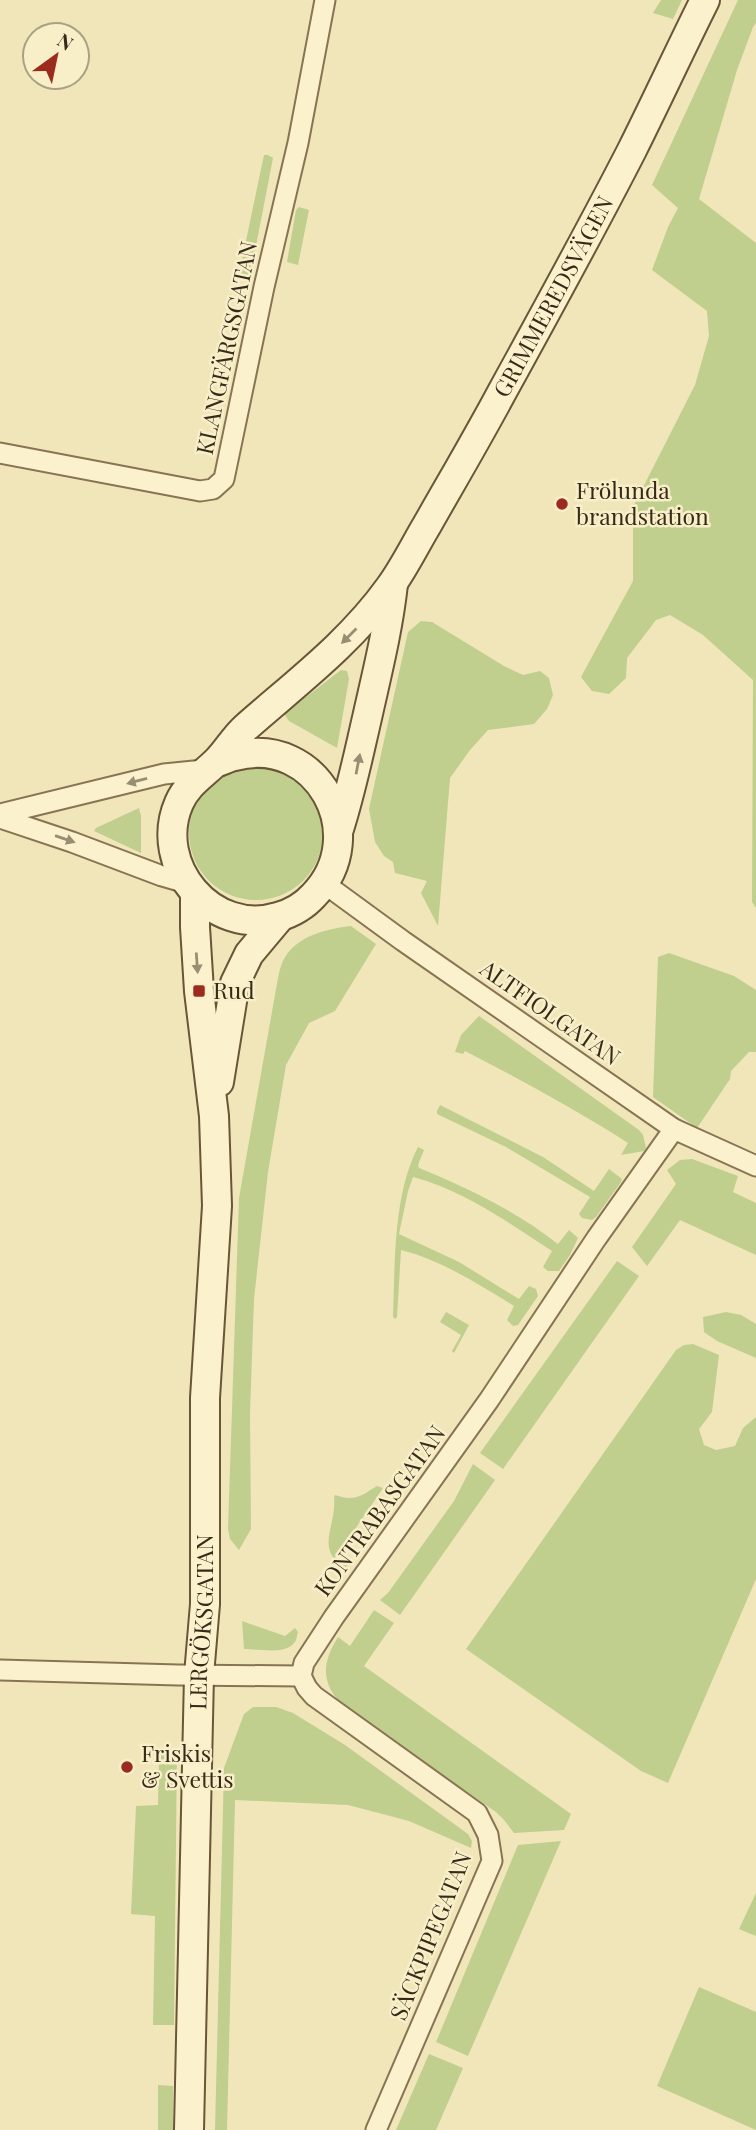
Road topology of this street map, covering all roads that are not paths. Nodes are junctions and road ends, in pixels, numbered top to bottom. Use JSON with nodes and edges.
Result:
{"nodes":[{"id":1,"x":325,"y":0,"type":"edge"},
{"id":2,"x":705,"y":0,"type":"edge"},
{"id":3,"x":0,"y":453,"type":"edge"},
{"id":4,"x":393,"y":584,"type":"junction"},
{"id":5,"x":210,"y":767,"type":"junction"},
{"id":6,"x":0,"y":816,"type":"edge"},
{"id":7,"x":339,"y":829,"type":"junction"},
{"id":8,"x":325,"y":884,"type":"junction"},
{"id":9,"x":190,"y":889,"type":"junction"},
{"id":10,"x":280,"y":917,"type":"junction"},
{"id":11,"x":214,"y":1116,"type":"junction"},
{"id":12,"x":674,"y":1129,"type":"junction"},
{"id":13,"x":756,"y":1166,"type":"edge"},
{"id":14,"x":0,"y":1670,"type":"edge"},
{"id":15,"x":199,"y":1675,"type":"junction"},
{"id":16,"x":301,"y":1676,"type":"junction"},
{"id":17,"x":189,"y":2130,"type":"edge"},
{"id":18,"x":376,"y":2130,"type":"edge"}],
"edges":[{"from":1,"to":3,"type":"street","name":"KLANGFÄRGSGATAN"},
{"from":2,"to":4,"type":"street","name":"GRIMMEREDSVÄGEN"},
{"from":4,"to":5,"type":"street","name":"GRIMMEREDSVÄGEN","one_way":true},
{"from":7,"to":4,"type":"street","name":"GRIMMEREDSVÄGEN","one_way":true},
{"from":5,"to":6,"type":"street","one_way":true},
{"from":5,"to":7,"type":"street"},
{"from":5,"to":9,"type":"street"},
{"from":6,"to":9,"type":"street","one_way":true},
{"from":7,"to":8,"type":"street"},
{"from":8,"to":10,"type":"street"},
{"from":8,"to":12,"type":"street","name":"ALTFIOLGATAN"},
{"from":9,"to":10,"type":"street"},
{"from":9,"to":11,"type":"street","name":"LERGÖKSGATAN","one_way":true},
{"from":10,"to":11,"type":"street","name":"LERGÖKSGATAN"},
{"from":11,"to":15,"type":"street","name":"LERGÖKSGATAN"},
{"from":12,"to":13,"type":"street","name":"ALTFIOLGATAN"},
{"from":12,"to":16,"type":"street","name":"KONTRABASGATAN"},
{"from":14,"to":15,"type":"street"},
{"from":15,"to":16,"type":"street"},
{"from":15,"to":17,"type":"street","name":"LERGÖKSGATAN"},
{"from":16,"to":18,"type":"street","name":"SÄCKPIPEGATAN"}]}
